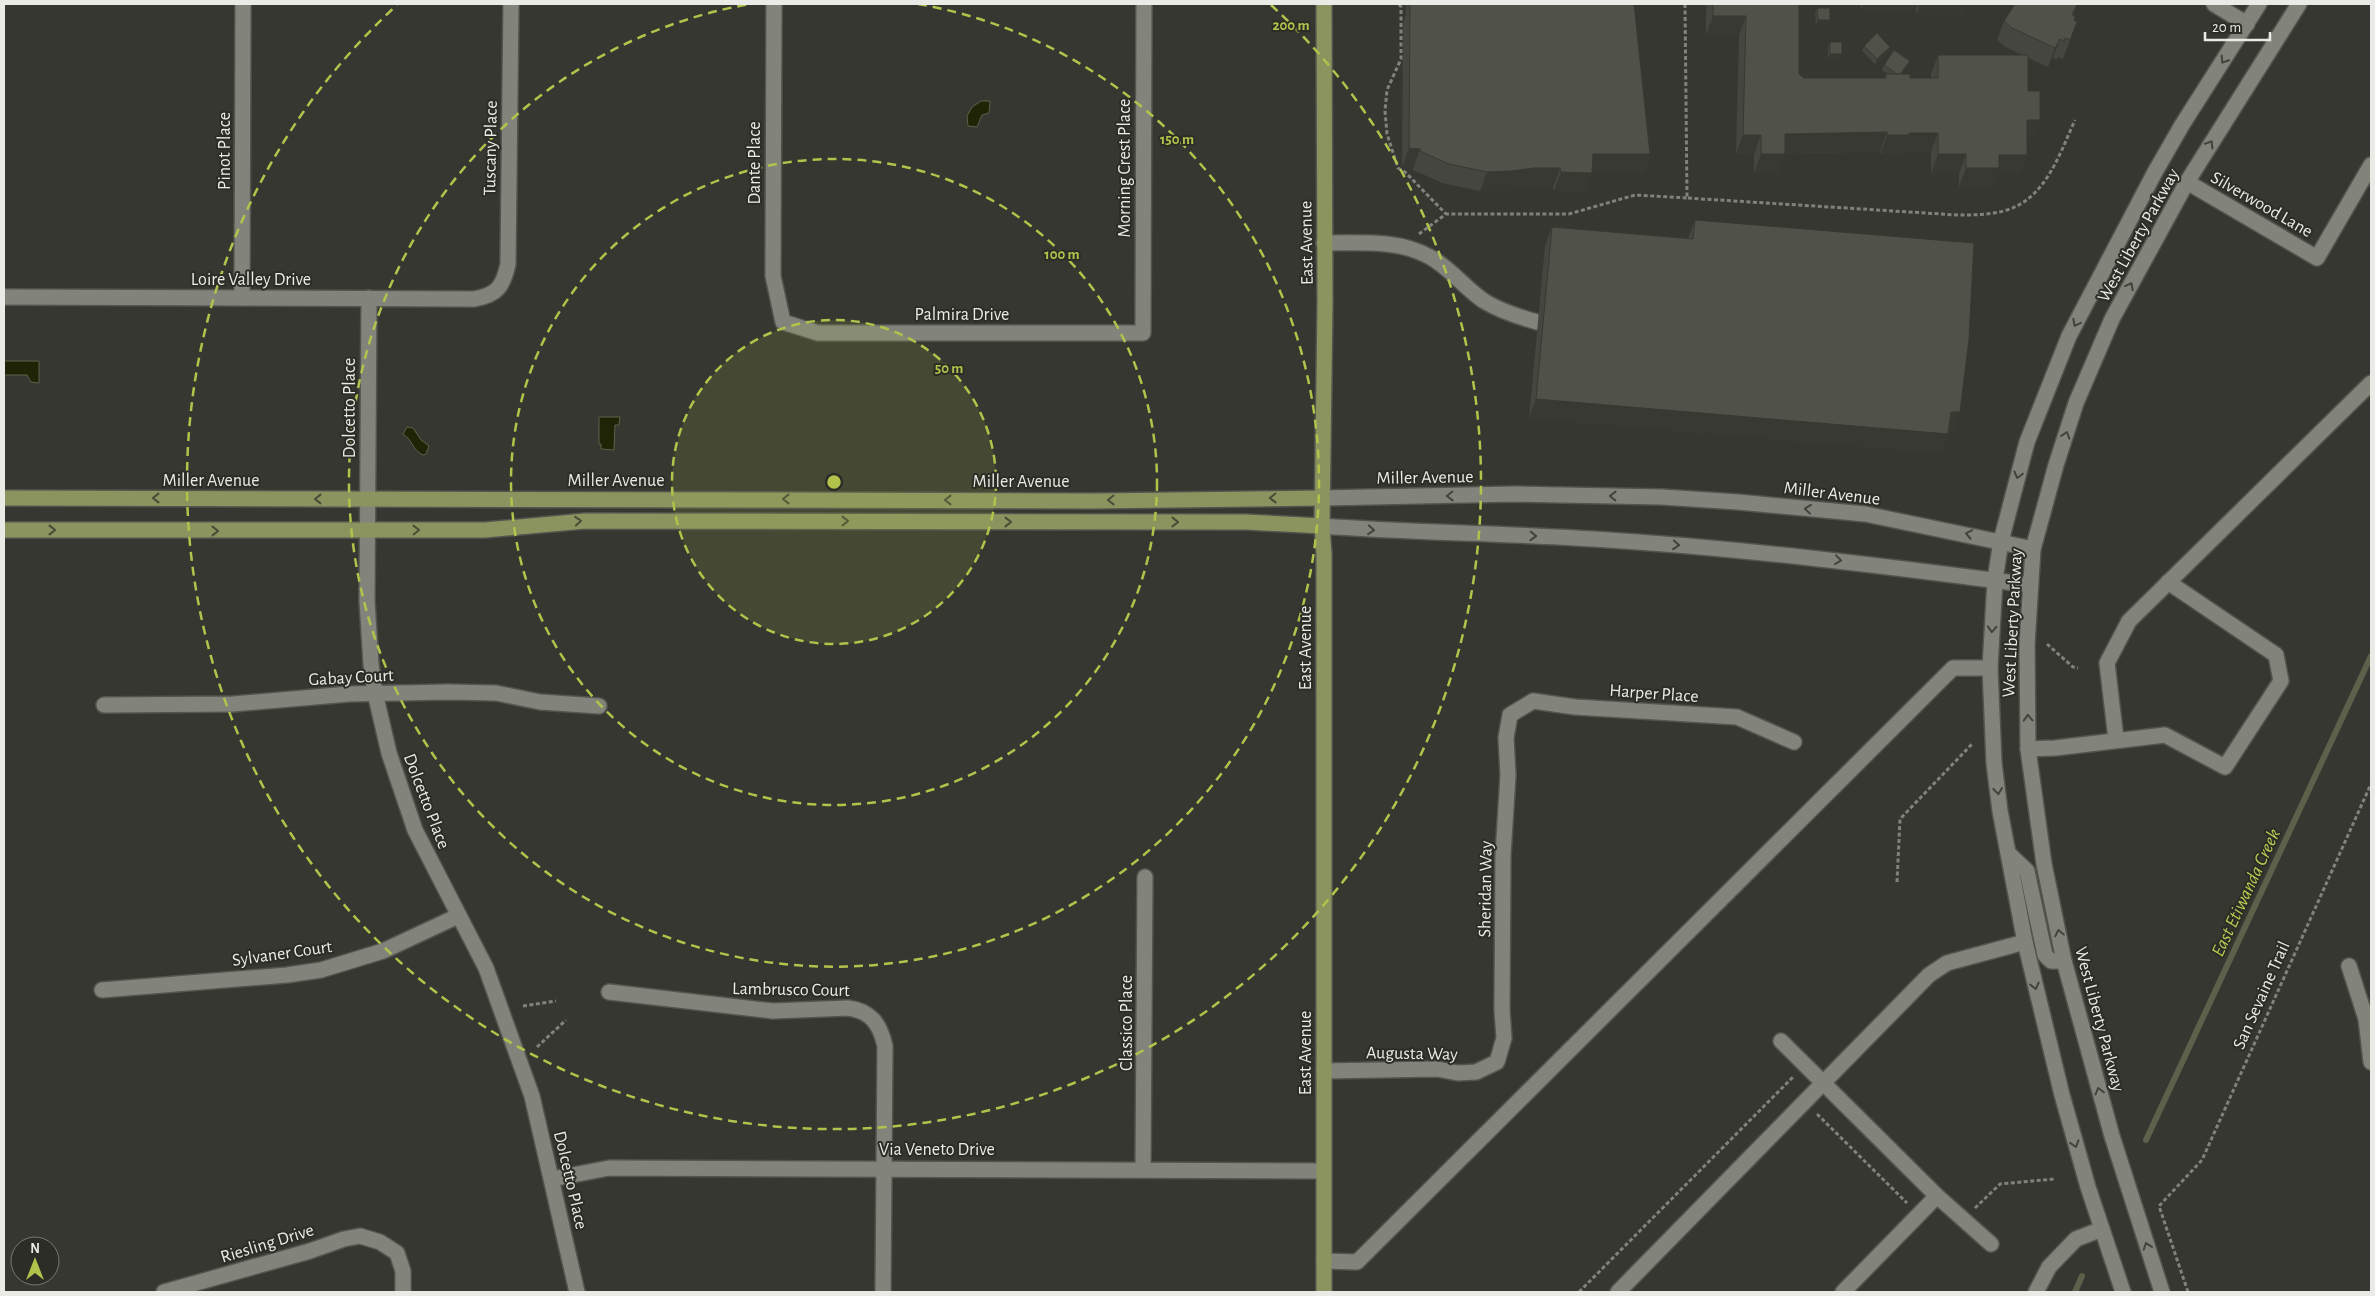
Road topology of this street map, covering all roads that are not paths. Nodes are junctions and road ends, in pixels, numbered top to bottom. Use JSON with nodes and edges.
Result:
{"nodes":[{"id":1,"x":244,"y":4,"type":"edge"},
{"id":2,"x":511,"y":4,"type":"edge"},
{"id":3,"x":774,"y":4,"type":"edge"},
{"id":4,"x":1144,"y":4,"type":"edge"},
{"id":5,"x":1324,"y":4,"type":"edge"},
{"id":6,"x":2214,"y":4,"type":"edge"},
{"id":7,"x":2259,"y":4,"type":"edge"},
{"id":8,"x":2299,"y":4,"type":"edge"},
{"id":9,"x":2247,"y":24,"type":"junction"},
{"id":10,"x":2371,"y":165,"type":"edge"},
{"id":11,"x":2187,"y":182,"type":"junction"},
{"id":12,"x":1324,"y":244,"type":"junction"},
{"id":13,"x":497,"y":291,"type":"joint"},
{"id":14,"x":4,"y":297,"type":"edge"},
{"id":15,"x":242,"y":298,"type":"junction"},
{"id":16,"x":369,"y":298,"type":"junction"},
{"id":17,"x":782,"y":322,"type":"joint"},
{"id":18,"x":1537,"y":322,"type":"dead end"},
{"id":19,"x":1143,"y":334,"type":"joint"},
{"id":20,"x":2371,"y":383,"type":"edge"},
{"id":21,"x":4,"y":498,"type":"edge"},
{"id":22,"x":367,"y":498,"type":"junction"},
{"id":23,"x":1322,"y":498,"type":"junction"},
{"id":24,"x":1322,"y":526,"type":"junction"},
{"id":25,"x":4,"y":530,"type":"edge"},
{"id":26,"x":367,"y":531,"type":"junction"},
{"id":27,"x":2001,"y":541,"type":"junction"},
{"id":28,"x":2033,"y":549,"type":"junction"},
{"id":29,"x":1995,"y":580,"type":"junction"},
{"id":30,"x":2168,"y":582,"type":"junction"},
{"id":31,"x":2030,"y":585,"type":"junction"},
{"id":32,"x":1990,"y":668,"type":"junction"},
{"id":33,"x":376,"y":693,"type":"junction"},
{"id":34,"x":104,"y":705,"type":"dead end"},
{"id":35,"x":599,"y":706,"type":"dead end"},
{"id":36,"x":1510,"y":715,"type":"joint"},
{"id":37,"x":2116,"y":739,"type":"junction"},
{"id":38,"x":1794,"y":742,"type":"dead end"},
{"id":39,"x":2028,"y":749,"type":"junction"},
{"id":40,"x":2008,"y":853,"type":"junction"},
{"id":41,"x":1145,"y":877,"type":"dead end"},
{"id":42,"x":458,"y":916,"type":"junction"},
{"id":43,"x":2025,"y":942,"type":"junction"},
{"id":44,"x":2064,"y":961,"type":"junction"},
{"id":45,"x":2349,"y":966,"type":"dead end"},
{"id":46,"x":102,"y":990,"type":"dead end"},
{"id":47,"x":609,"y":992,"type":"dead end"},
{"id":48,"x":1781,"y":1041,"type":"dead end"},
{"id":49,"x":1497,"y":1062,"type":"joint"},
{"id":50,"x":2371,"y":1062,"type":"edge"},
{"id":51,"x":1324,"y":1071,"type":"junction"},
{"id":52,"x":1824,"y":1082,"type":"junction"},
{"id":53,"x":884,"y":1168,"type":"junction"},
{"id":54,"x":1143,"y":1169,"type":"junction"},
{"id":55,"x":1323,"y":1171,"type":"junction"},
{"id":56,"x":552,"y":1179,"type":"junction"},
{"id":57,"x":1937,"y":1196,"type":"junction"},
{"id":58,"x":2102,"y":1229,"type":"junction"},
{"id":59,"x":1991,"y":1244,"type":"dead end"},
{"id":60,"x":1324,"y":1261,"type":"junction"},
{"id":61,"x":164,"y":1292,"type":"edge"},
{"id":62,"x":403,"y":1292,"type":"edge"},
{"id":63,"x":577,"y":1292,"type":"edge"},
{"id":64,"x":883,"y":1292,"type":"edge"},
{"id":65,"x":1324,"y":1292,"type":"edge"},
{"id":66,"x":1618,"y":1292,"type":"edge"},
{"id":67,"x":1843,"y":1292,"type":"edge"},
{"id":68,"x":2036,"y":1292,"type":"edge"},
{"id":69,"x":2123,"y":1292,"type":"edge"},
{"id":70,"x":2162,"y":1292,"type":"edge"}],
"edges":[{"from":1,"to":15,"type":"street","name":"Pinot Place"},
{"from":2,"to":13,"type":"street","name":"Tuscany Place"},
{"from":3,"to":17,"type":"street","name":"Dante Place"},
{"from":4,"to":19,"type":"street","name":"Morning Crest Place"},
{"from":5,"to":12,"type":"main road","name":"East Avenue"},
{"from":6,"to":9,"type":"street"},
{"from":7,"to":9,"type":"street","name":"West Liberty Parkway"},
{"from":11,"to":8,"type":"street","name":"West Liberty Parkway","one_way":true},
{"from":9,"to":27,"type":"street","name":"West Liberty Parkway","one_way":true},
{"from":10,"to":11,"type":"street","name":"Silverwood Lane"},
{"from":28,"to":11,"type":"street","name":"West Liberty Parkway","one_way":true},
{"from":12,"to":18,"type":"street"},
{"from":12,"to":23,"type":"main road","name":"East Avenue"},
{"from":13,"to":16,"type":"street","name":"Loire Valley Drive"},
{"from":14,"to":15,"type":"street","name":"Loire Valley Drive"},
{"from":15,"to":16,"type":"street","name":"Loire Valley Drive"},
{"from":16,"to":22,"type":"street","name":"Dolcetto Place"},
{"from":17,"to":19,"type":"street","name":"Palmira Drive"},
{"from":20,"to":30,"type":"street"},
{"from":22,"to":21,"type":"main road","name":"Miller Avenue","one_way":true},
{"from":23,"to":22,"type":"main road","name":"Miller Avenue","one_way":true},
{"from":22,"to":26,"type":"street","name":"Dolcetto Place"},
{"from":23,"to":24,"type":"main road","name":"East Avenue"},
{"from":27,"to":23,"type":"street","name":"Miller Avenue","one_way":true},
{"from":26,"to":24,"type":"main road","one_way":true},
{"from":24,"to":29,"type":"street","one_way":true},
{"from":24,"to":51,"type":"main road","name":"East Avenue"},
{"from":25,"to":26,"type":"main road","one_way":true},
{"from":26,"to":33,"type":"street","name":"Dolcetto Place"},
{"from":27,"to":28,"type":"street","name":"Miller Avenue"},
{"from":27,"to":29,"type":"street","name":"West Liberty Parkway"},
{"from":28,"to":31,"type":"street","name":"West Liberty Parkway"},
{"from":29,"to":31,"type":"street"},
{"from":29,"to":32,"type":"street","name":"West Liberty Parkway","one_way":true},
{"from":30,"to":37,"type":"street"},
{"from":30,"to":37,"type":"street"},
{"from":39,"to":31,"type":"street","name":"West Liberty Parkway","one_way":true},
{"from":32,"to":40,"type":"street","name":"West Liberty Parkway","one_way":true},
{"from":32,"to":60,"type":"street"},
{"from":33,"to":34,"type":"street","name":"Gabay Court"},
{"from":33,"to":35,"type":"street","name":"Gabay Court"},
{"from":33,"to":42,"type":"street","name":"Dolcetto Place"},
{"from":36,"to":38,"type":"street","name":"Harper Place"},
{"from":36,"to":49,"type":"street","name":"Sheridan Way"},
{"from":37,"to":39,"type":"street"},
{"from":44,"to":39,"type":"street","name":"West Liberty Parkway","one_way":true},
{"from":40,"to":43,"type":"street","name":"West Liberty Parkway"},
{"from":40,"to":44,"type":"street"},
{"from":41,"to":54,"type":"street","name":"Classico Place"},
{"from":42,"to":46,"type":"street","name":"Sylvaner Court"},
{"from":42,"to":56,"type":"street","name":"Dolcetto Place"},
{"from":43,"to":52,"type":"street"},
{"from":43,"to":58,"type":"street","name":"West Liberty Parkway","one_way":true},
{"from":70,"to":44,"type":"street","name":"West Liberty Parkway","one_way":true},
{"from":45,"to":50,"type":"street"},
{"from":47,"to":53,"type":"street","name":"Lambrusco Court"},
{"from":48,"to":52,"type":"street"},
{"from":49,"to":51,"type":"street","name":"Augusta Way"},
{"from":51,"to":55,"type":"main road","name":"East Avenue"},
{"from":52,"to":57,"type":"street"},
{"from":52,"to":66,"type":"street"},
{"from":53,"to":54,"type":"street","name":"Via Veneto Drive"},
{"from":53,"to":56,"type":"street","name":"Via Veneto Drive"},
{"from":53,"to":64,"type":"street","name":"Lambrusco Court"},
{"from":54,"to":55,"type":"street","name":"Via Veneto Drive"},
{"from":55,"to":60,"type":"main road","name":"East Avenue"},
{"from":56,"to":63,"type":"street","name":"Dolcetto Place"},
{"from":57,"to":59,"type":"street"},
{"from":57,"to":67,"type":"street"},
{"from":58,"to":68,"type":"street"},
{"from":58,"to":69,"type":"street","name":"West Liberty Parkway"},
{"from":60,"to":65,"type":"main road","name":"East Avenue"},
{"from":61,"to":62,"type":"street","name":"Riesling Drive"}]}
